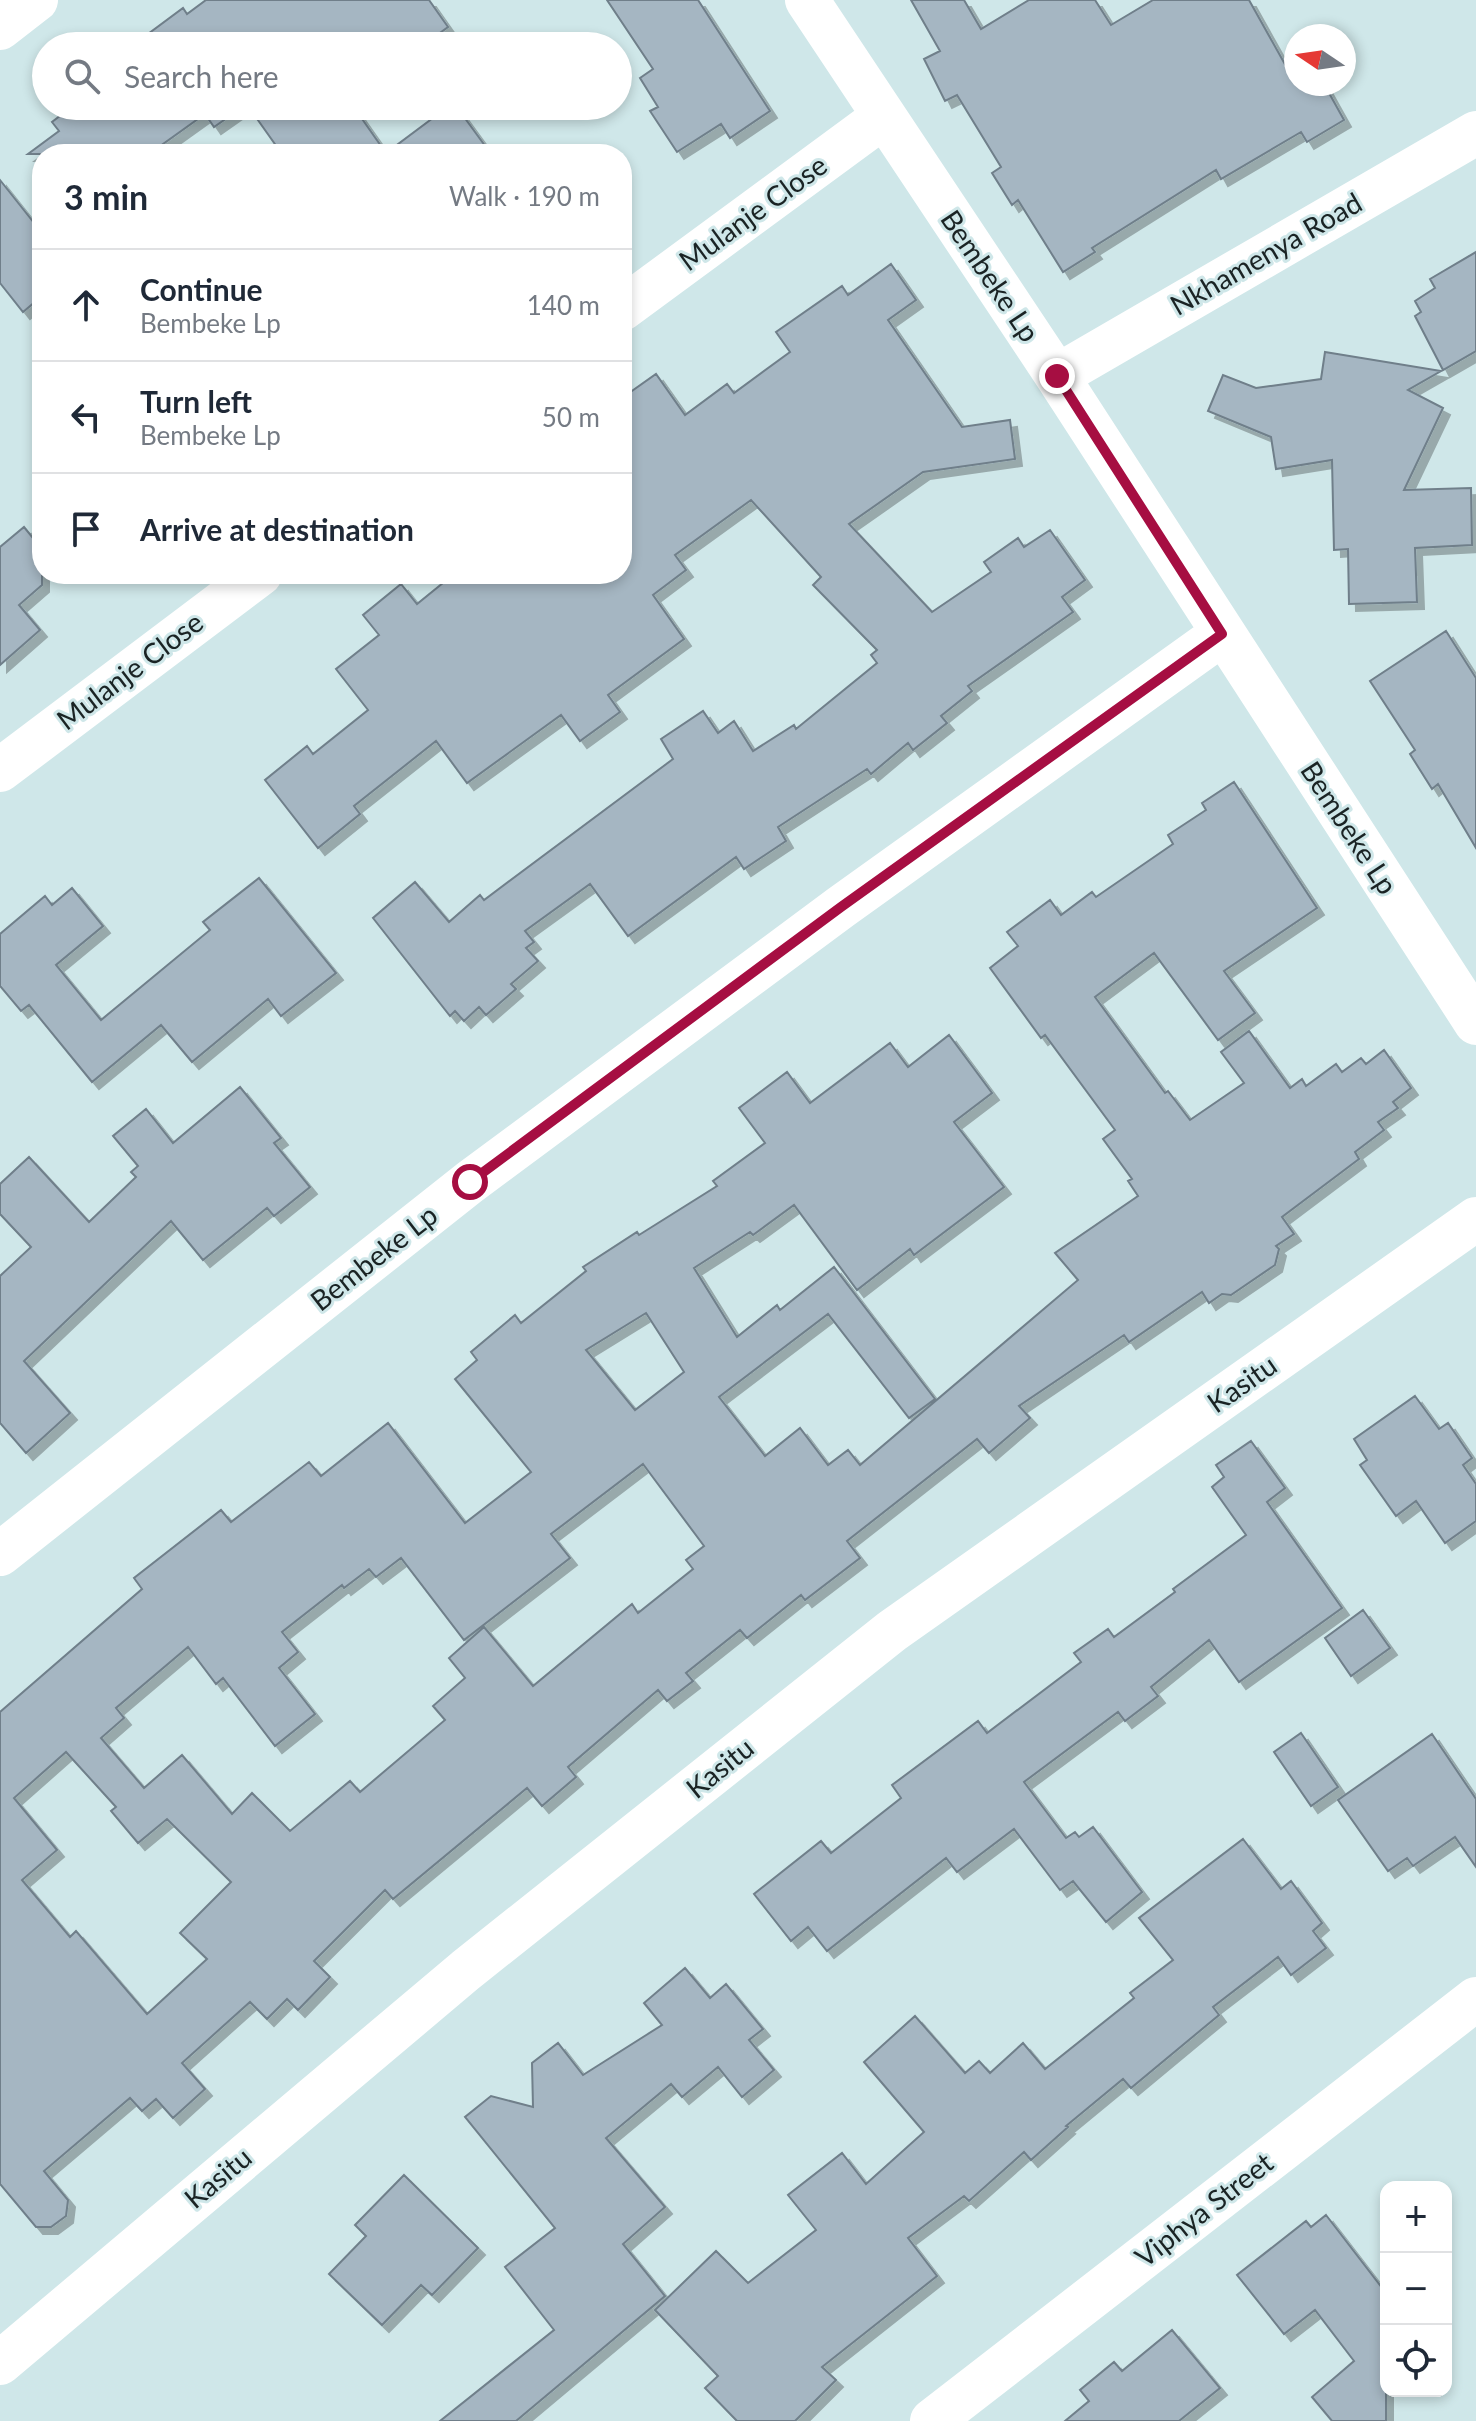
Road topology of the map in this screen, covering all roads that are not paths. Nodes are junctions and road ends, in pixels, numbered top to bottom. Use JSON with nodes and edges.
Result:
{"nodes":[{"id":1,"x":36,"y":0,"type":"edge"},
{"id":2,"x":807,"y":0,"type":"edge"},
{"id":3,"x":0,"y":28,"type":"edge"},
{"id":4,"x":883,"y":117,"type":"junction"},
{"id":5,"x":1476,"y":133,"type":"edge"},
{"id":6,"x":632,"y":302,"type":"edge"},
{"id":7,"x":1057,"y":376,"type":"junction"},
{"id":8,"x":247,"y":584,"type":"edge"},
{"id":9,"x":1222,"y":634,"type":"junction"},
{"id":10,"x":0,"y":770,"type":"edge"},
{"id":11,"x":1476,"y":1023,"type":"edge"},
{"id":12,"x":1476,"y":1219,"type":"edge"},
{"id":13,"x":0,"y":1554,"type":"edge"},
{"id":14,"x":1476,"y":1999,"type":"edge"},
{"id":15,"x":0,"y":2363,"type":"edge"},
{"id":16,"x":932,"y":2421,"type":"edge"}],
"edges":[{"from":1,"to":3,"type":"street"},
{"from":2,"to":4,"type":"street","name":"Bembeke Lp"},
{"from":4,"to":6,"type":"street","name":"Mulanje Close"},
{"from":4,"to":7,"type":"street","name":"Bembeke Lp"},
{"from":5,"to":7,"type":"street","name":"Nkhamenya Road"},
{"from":7,"to":9,"type":"street","name":"Bembeke Lp"},
{"from":8,"to":10,"type":"street","name":"Mulanje Close"},
{"from":9,"to":11,"type":"street","name":"Bembeke Lp"},
{"from":9,"to":13,"type":"street","name":"Bembeke Lp"},
{"from":12,"to":15,"type":"street","name":"Kasitu"},
{"from":14,"to":16,"type":"street","name":"Viphya Street"}]}
